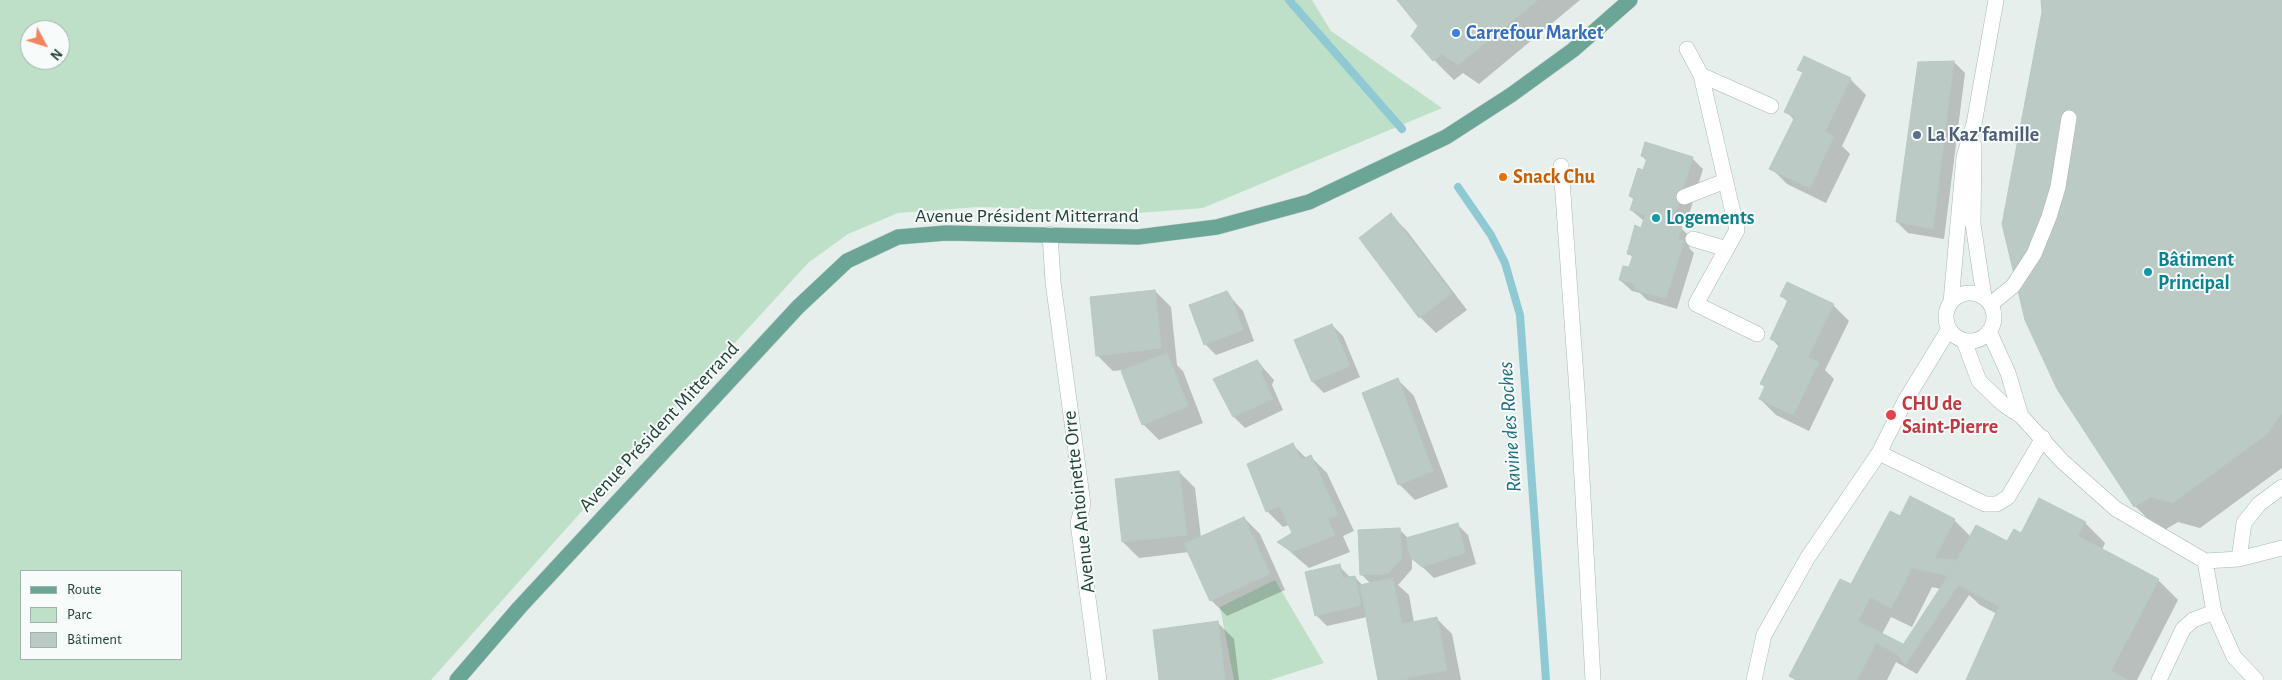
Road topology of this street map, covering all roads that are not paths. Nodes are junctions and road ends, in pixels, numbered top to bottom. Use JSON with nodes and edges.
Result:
{"nodes":[{"id":1,"x":1630,"y":0,"type":"edge"},
{"id":2,"x":1996,"y":0,"type":"edge"},
{"id":3,"x":1687,"y":49,"type":"dead end"},
{"id":4,"x":1701,"y":74,"type":"junction"},
{"id":5,"x":1771,"y":106,"type":"dead end"},
{"id":6,"x":2069,"y":118,"type":"dead end"},
{"id":7,"x":1974,"y":124,"type":"junction"},
{"id":8,"x":1561,"y":166,"type":"dead end"},
{"id":9,"x":1725,"y":181,"type":"junction"},
{"id":10,"x":1684,"y":197,"type":"dead end"},
{"id":11,"x":1050,"y":234,"type":"junction"},
{"id":12,"x":1693,"y":239,"type":"dead end"},
{"id":13,"x":1727,"y":249,"type":"junction"},
{"id":14,"x":1988,"y":301,"type":"junction"},
{"id":15,"x":1951,"y":302,"type":"junction"},
{"id":16,"x":1949,"y":329,"type":"junction"},
{"id":17,"x":1990,"y":331,"type":"junction"},
{"id":18,"x":1757,"y":334,"type":"dead end"},
{"id":19,"x":1964,"y":340,"type":"junction"},
{"id":20,"x":2021,"y":416,"type":"junction"},
{"id":21,"x":2042,"y":438,"type":"junction"},
{"id":22,"x":1879,"y":453,"type":"junction"},
{"id":23,"x":2282,"y":487,"type":"edge"},
{"id":24,"x":2282,"y":548,"type":"edge"},
{"id":25,"x":2239,"y":559,"type":"junction"},
{"id":26,"x":2205,"y":561,"type":"junction"},
{"id":27,"x":2214,"y":612,"type":"junction"},
{"id":28,"x":457,"y":680,"type":"edge"},
{"id":29,"x":1098,"y":680,"type":"edge"},
{"id":30,"x":1593,"y":680,"type":"edge"},
{"id":31,"x":1754,"y":680,"type":"edge"},
{"id":32,"x":2159,"y":680,"type":"edge"},
{"id":33,"x":2256,"y":680,"type":"edge"}],
"edges":[{"from":1,"to":11,"type":"main road","name":"Avenue Président Mitterrand"},
{"from":2,"to":7,"type":"street"},
{"from":3,"to":4,"type":"street"},
{"from":4,"to":5,"type":"street"},
{"from":4,"to":9,"type":"street"},
{"from":6,"to":14,"type":"street"},
{"from":7,"to":14,"type":"street"},
{"from":7,"to":15,"type":"street"},
{"from":8,"to":30,"type":"street"},
{"from":9,"to":10,"type":"street"},
{"from":9,"to":13,"type":"street"},
{"from":11,"to":28,"type":"main road","name":"Avenue Président Mitterrand"},
{"from":11,"to":29,"type":"street","name":"Avenue Antoinette Orre"},
{"from":12,"to":13,"type":"street"},
{"from":13,"to":18,"type":"street"},
{"from":14,"to":15,"type":"street"},
{"from":14,"to":17,"type":"street"},
{"from":15,"to":16,"type":"street"},
{"from":16,"to":19,"type":"street"},
{"from":16,"to":22,"type":"street"},
{"from":17,"to":19,"type":"street"},
{"from":17,"to":20,"type":"street"},
{"from":19,"to":20,"type":"street"},
{"from":20,"to":21,"type":"street"},
{"from":21,"to":22,"type":"street"},
{"from":21,"to":26,"type":"street"},
{"from":22,"to":31,"type":"street"},
{"from":23,"to":25,"type":"street"},
{"from":24,"to":25,"type":"street"},
{"from":25,"to":26,"type":"street"},
{"from":26,"to":27,"type":"street"},
{"from":27,"to":32,"type":"street"},
{"from":27,"to":33,"type":"street"}]}
